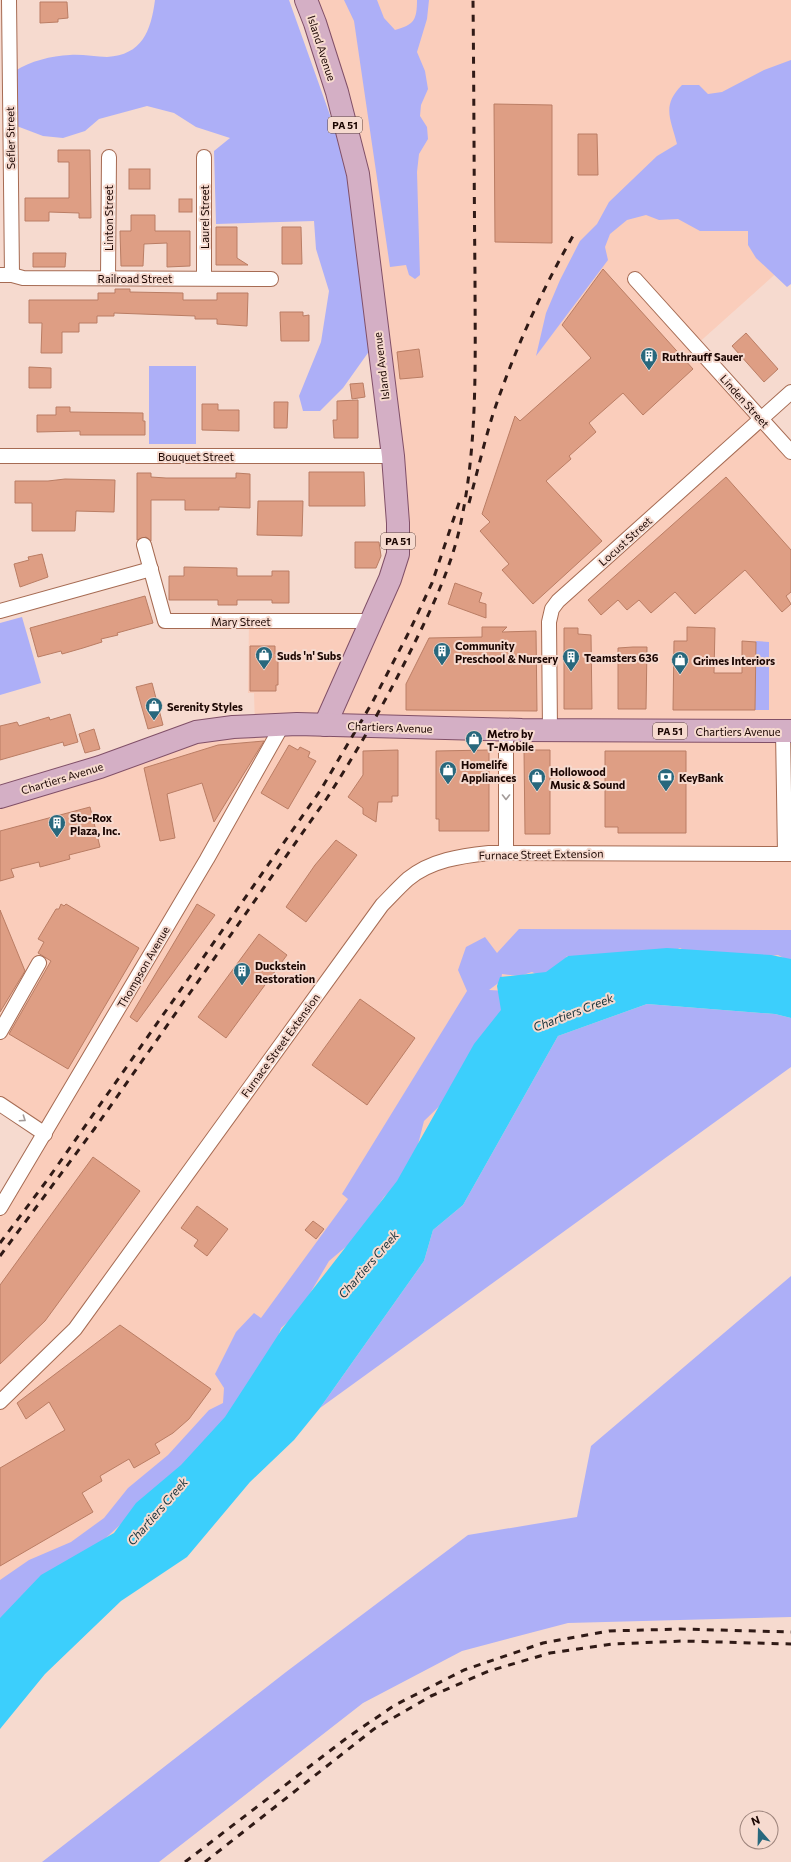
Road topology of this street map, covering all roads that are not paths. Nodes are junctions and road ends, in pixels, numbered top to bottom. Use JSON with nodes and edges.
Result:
{"nodes":[{"id":1,"x":9,"y":0,"type":"edge"},
{"id":2,"x":306,"y":0,"type":"edge"},
{"id":3,"x":5,"y":90,"type":"edge"},
{"id":4,"x":204,"y":156,"type":"dead end"},
{"id":5,"x":108,"y":157,"type":"dead end"},
{"id":6,"x":6,"y":275,"type":"edge"},
{"id":7,"x":108,"y":278,"type":"junction"},
{"id":8,"x":204,"y":278,"type":"junction"},
{"id":9,"x":271,"y":279,"type":"dead end"},
{"id":10,"x":635,"y":279,"type":"dead end"},
{"id":11,"x":791,"y":392,"type":"edge"},
{"id":12,"x":761,"y":419,"type":"junction"},
{"id":13,"x":791,"y":452,"type":"edge"},
{"id":14,"x":0,"y":456,"type":"edge"},
{"id":15,"x":392,"y":456,"type":"junction"},
{"id":16,"x":144,"y":545,"type":"dead end"},
{"id":17,"x":150,"y":569,"type":"junction"},
{"id":18,"x":0,"y":611,"type":"edge"},
{"id":19,"x":371,"y":621,"type":"junction"},
{"id":20,"x":283,"y":724,"type":"junction"},
{"id":21,"x":325,"y":724,"type":"junction"},
{"id":22,"x":506,"y":730,"type":"junction"},
{"id":23,"x":550,"y":731,"type":"junction"},
{"id":24,"x":787,"y":731,"type":"edge"},
{"id":25,"x":0,"y":797,"type":"edge"},
{"id":26,"x":506,"y":852,"type":"junction"},
{"id":27,"x":788,"y":854,"type":"edge"},
{"id":28,"x":39,"y":963,"type":"dead end"},
{"id":29,"x":0,"y":1032,"type":"edge"},
{"id":30,"x":0,"y":1104,"type":"edge"},
{"id":31,"x":45,"y":1134,"type":"junction"},
{"id":32,"x":0,"y":1208,"type":"edge"},
{"id":33,"x":0,"y":1402,"type":"edge"}],
"edges":[{"from":1,"to":3,"type":"street","name":"Sefler Street"},
{"from":2,"to":15,"type":"main road","name":"Island Avenue","number":"PA 51"},
{"from":3,"to":6,"type":"street","name":"Sefler Street"},
{"from":4,"to":8,"type":"street","name":"Laurel Street"},
{"from":5,"to":7,"type":"street","name":"Linton Street"},
{"from":6,"to":7,"type":"street","name":"Railroad Street"},
{"from":7,"to":8,"type":"street","name":"Railroad Street"},
{"from":8,"to":9,"type":"street","name":"Railroad Street"},
{"from":10,"to":12,"type":"street","name":"Linden Street"},
{"from":11,"to":12,"type":"street","name":"Locust Street"},
{"from":12,"to":13,"type":"street","name":"Linden Street"},
{"from":12,"to":23,"type":"street","name":"Locust Street"},
{"from":14,"to":15,"type":"street","name":"Bouquet Street"},
{"from":15,"to":19,"type":"main road","name":"Island Avenue","number":"PA 51"},
{"from":16,"to":17,"type":"street","name":"Mary Street"},
{"from":17,"to":18,"type":"street"},
{"from":17,"to":19,"type":"street","name":"Mary Street"},
{"from":19,"to":21,"type":"main road","name":"Island Avenue","number":"PA 51"},
{"from":20,"to":21,"type":"main road","name":"Chartiers Avenue"},
{"from":20,"to":25,"type":"main road","name":"Chartiers Avenue"},
{"from":20,"to":31,"type":"street","name":"Thompson Avenue"},
{"from":21,"to":22,"type":"main road","name":"Chartiers Avenue","number":"PA 51"},
{"from":22,"to":23,"type":"main road","name":"Chartiers Avenue","number":"PA 51"},
{"from":22,"to":26,"type":"street","one_way":true},
{"from":23,"to":24,"type":"main road","name":"Chartiers Avenue","number":"PA 51"},
{"from":24,"to":27,"type":"street"},
{"from":26,"to":27,"type":"street","name":"Furnace Street Extension"},
{"from":26,"to":33,"type":"street","name":"Furnace Street Extension"},
{"from":28,"to":29,"type":"street"},
{"from":30,"to":31,"type":"street","one_way":true},
{"from":31,"to":32,"type":"street","name":"Thompson Avenue"}]}
